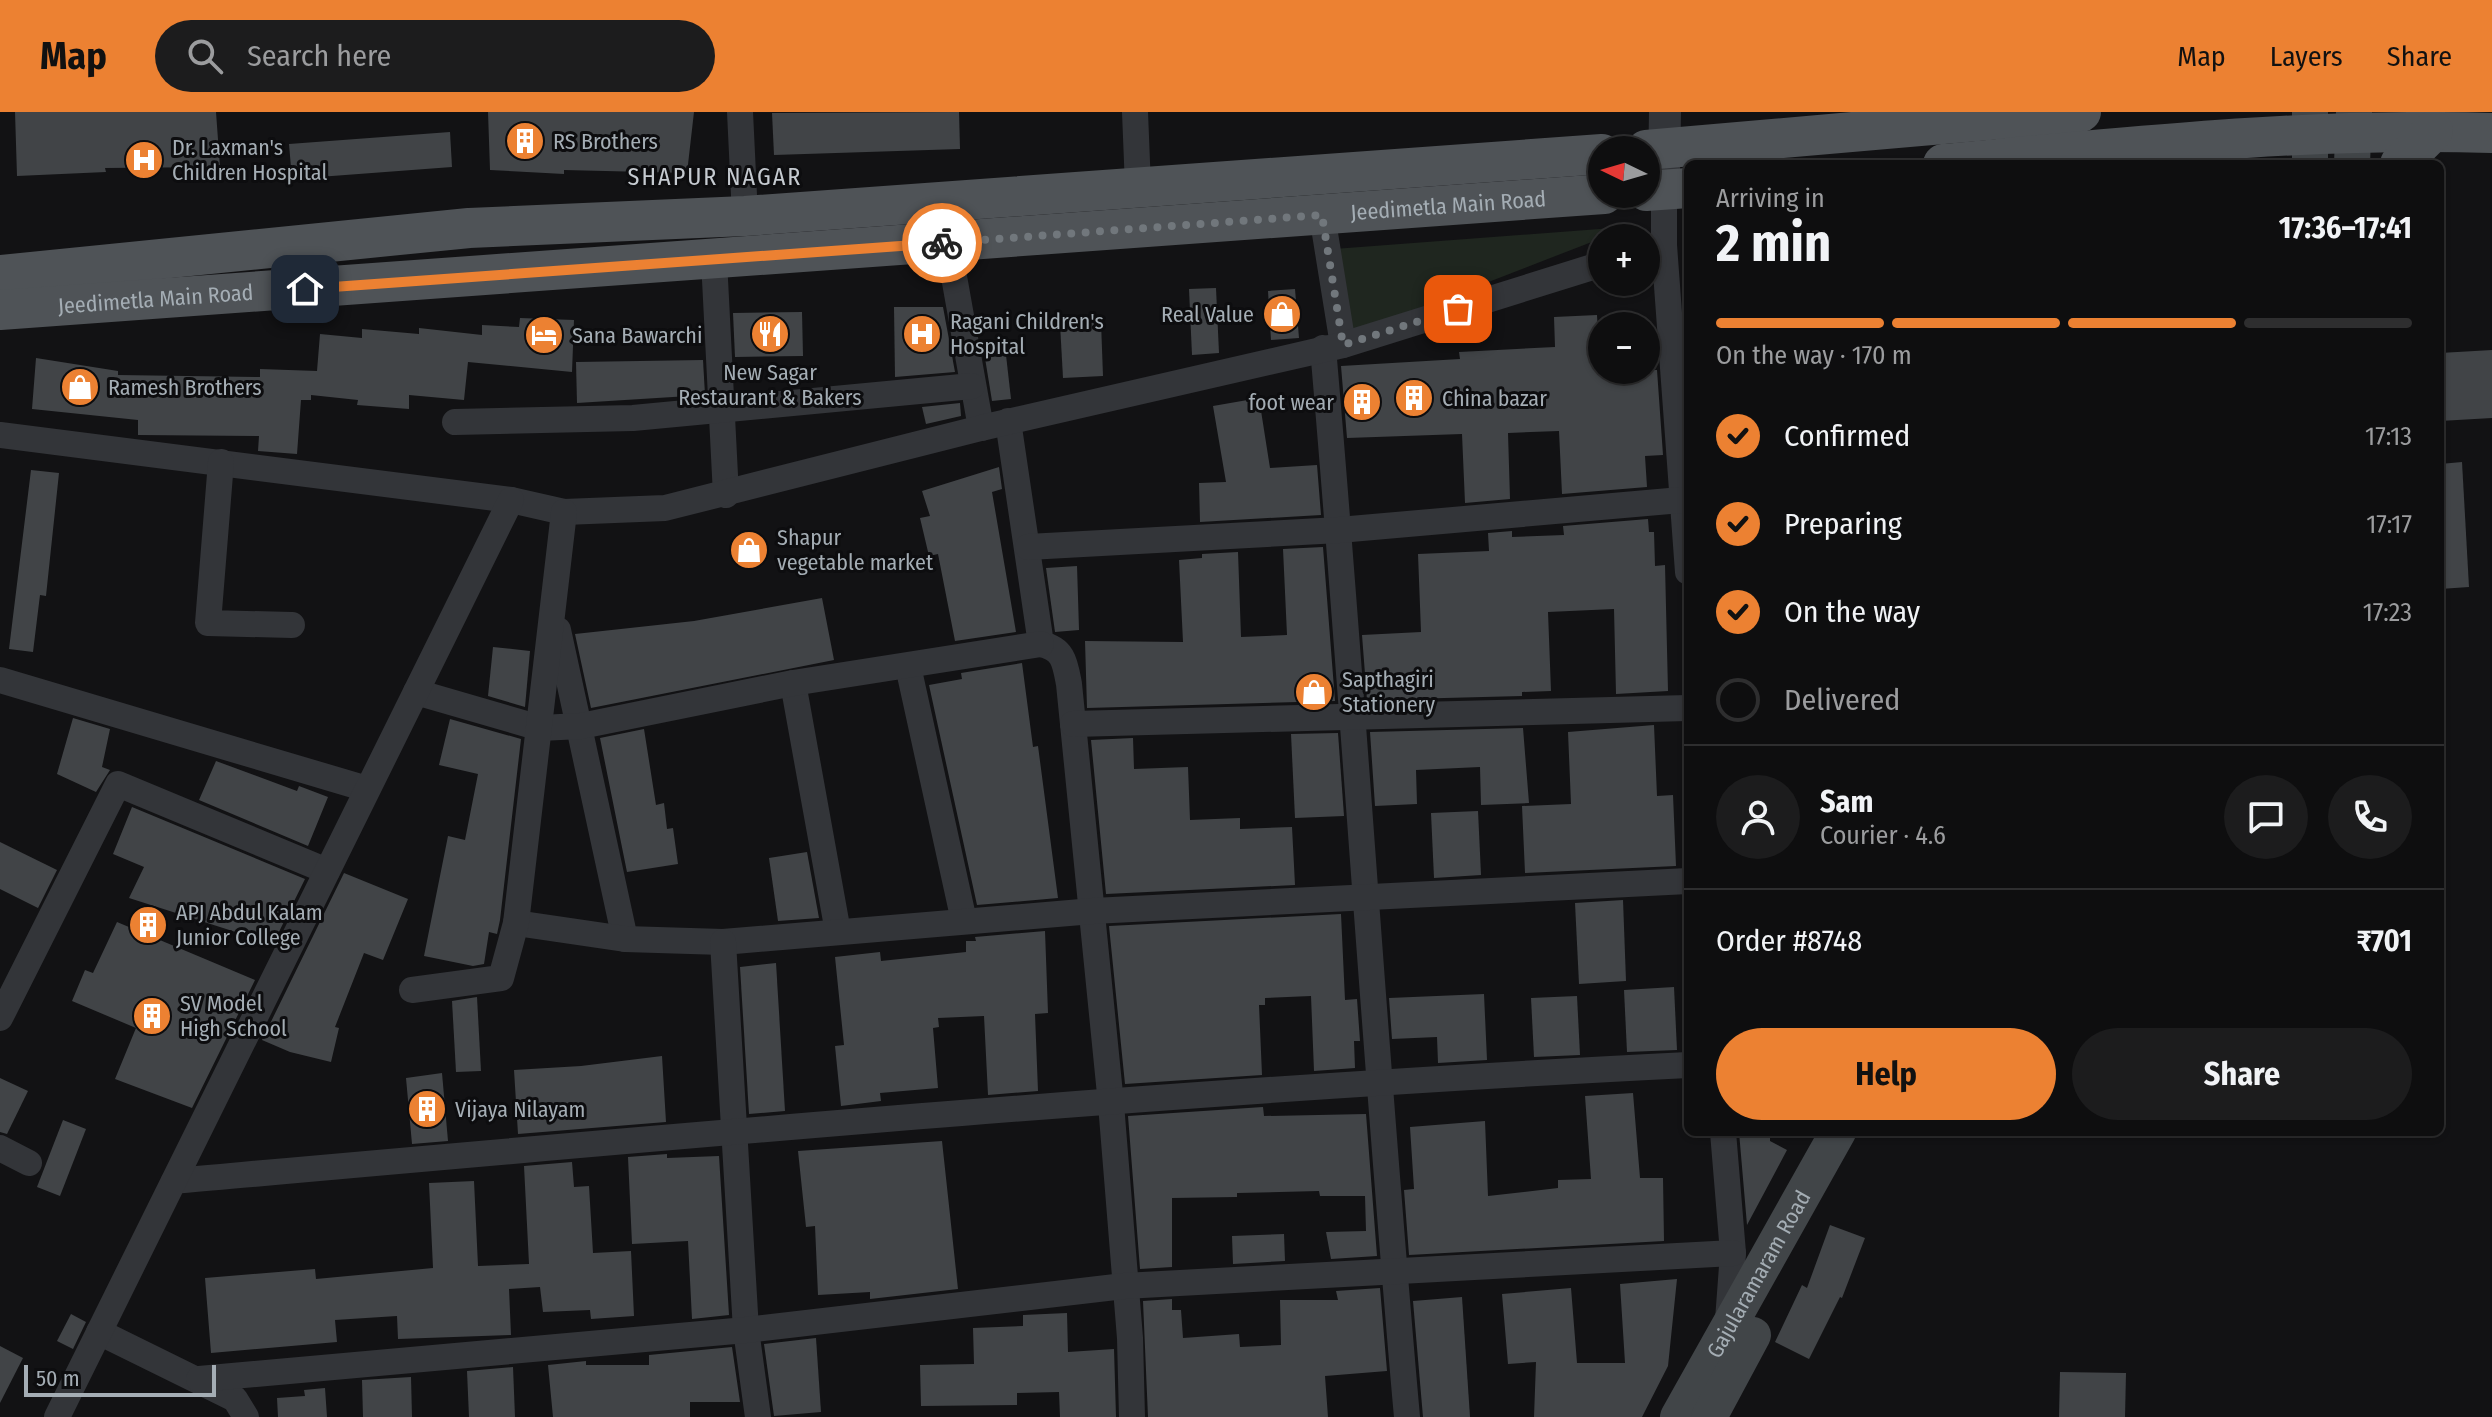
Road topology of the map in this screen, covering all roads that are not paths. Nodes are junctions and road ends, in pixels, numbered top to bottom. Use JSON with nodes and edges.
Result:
{"nodes":[{"id":1,"x":740,"y":112,"type":"edge"},
{"id":2,"x":1135,"y":112,"type":"edge"},
{"id":3,"x":2081,"y":112,"type":"edge"},
{"id":4,"x":1910,"y":128,"type":"junction"},
{"id":5,"x":2304,"y":130,"type":"edge"},
{"id":6,"x":2433,"y":131,"type":"junction"},
{"id":7,"x":2492,"y":133,"type":"edge"},
{"id":8,"x":2354,"y":135,"type":"edge"},
{"id":9,"x":1660,"y":137,"type":"edge"},
{"id":10,"x":1660,"y":150,"type":"edge"},
{"id":11,"x":1588,"y":155,"type":"edge"},
{"id":12,"x":1985,"y":160,"type":"edge"},
{"id":13,"x":2404,"y":160,"type":"edge"},
{"id":14,"x":1138,"y":187,"type":"junction"},
{"id":15,"x":1666,"y":189,"type":"edge"},
{"id":16,"x":1588,"y":195,"type":"edge"},
{"id":17,"x":1322,"y":215,"type":"junction"},
{"id":18,"x":745,"y":216,"type":"junction"},
{"id":19,"x":545,"y":225,"type":"junction"},
{"id":20,"x":948,"y":243,"type":"junction"},
{"id":21,"x":1666,"y":246,"type":"edge"},
{"id":22,"x":714,"y":260,"type":"junction"},
{"id":23,"x":1588,"y":268,"type":"edge"},
{"id":24,"x":548,"y":272,"type":"junction"},
{"id":25,"x":0,"y":275,"type":"edge"},
{"id":26,"x":0,"y":310,"type":"edge"},
{"id":27,"x":1333,"y":346,"type":"junction"},
{"id":28,"x":972,"y":386,"type":"junction"},
{"id":29,"x":721,"y":409,"type":"junction"},
{"id":30,"x":1008,"y":421,"type":"junction"},
{"id":31,"x":455,"y":422,"type":"dead end"},
{"id":32,"x":981,"y":428,"type":"junction"},
{"id":33,"x":0,"y":435,"type":"edge"},
{"id":34,"x":221,"y":462,"type":"junction"},
{"id":35,"x":1683,"y":464,"type":"edge"},
{"id":36,"x":726,"y":495,"type":"junction"},
{"id":37,"x":511,"y":500,"type":"junction"},
{"id":38,"x":1681,"y":500,"type":"junction"},
{"id":39,"x":564,"y":512,"type":"junction"},
{"id":40,"x":1339,"y":530,"type":"junction"},
{"id":41,"x":1684,"y":531,"type":"edge"},
{"id":42,"x":1028,"y":547,"type":"junction"},
{"id":43,"x":554,"y":613,"type":"junction"},
{"id":44,"x":292,"y":625,"type":"dead end"},
{"id":45,"x":1041,"y":644,"type":"junction"},
{"id":46,"x":908,"y":666,"type":"junction"},
{"id":47,"x":0,"y":680,"type":"edge"},
{"id":48,"x":793,"y":683,"type":"junction"},
{"id":49,"x":416,"y":692,"type":"junction"},
{"id":50,"x":1684,"y":708,"type":"edge"},
{"id":51,"x":1354,"y":715,"type":"junction"},
{"id":52,"x":1073,"y":724,"type":"junction"},
{"id":53,"x":581,"y":726,"type":"junction"},
{"id":54,"x":540,"y":728,"type":"junction"},
{"id":55,"x":367,"y":789,"type":"junction"},
{"id":56,"x":327,"y":871,"type":"junction"},
{"id":57,"x":1684,"y":881,"type":"edge"},
{"id":58,"x":1365,"y":898,"type":"junction"},
{"id":59,"x":1093,"y":911,"type":"junction"},
{"id":60,"x":964,"y":921,"type":"junction"},
{"id":61,"x":516,"y":923,"type":"junction"},
{"id":62,"x":838,"y":932,"type":"junction"},
{"id":63,"x":625,"y":939,"type":"junction"},
{"id":64,"x":723,"y":942,"type":"junction"},
{"id":65,"x":412,"y":990,"type":"dead end"},
{"id":66,"x":0,"y":1018,"type":"edge"},
{"id":67,"x":1684,"y":1065,"type":"edge"},
{"id":68,"x":1377,"y":1081,"type":"junction"},
{"id":69,"x":1111,"y":1104,"type":"junction"},
{"id":70,"x":736,"y":1131,"type":"junction"},
{"id":71,"x":1723,"y":1136,"type":"edge"},
{"id":72,"x":1836,"y":1136,"type":"edge"},
{"id":73,"x":1859,"y":1136,"type":"edge"},
{"id":74,"x":0,"y":1148,"type":"edge"},
{"id":75,"x":29,"y":1163,"type":"dead end"},
{"id":76,"x":174,"y":1181,"type":"junction"},
{"id":77,"x":1733,"y":1253,"type":"junction"},
{"id":78,"x":1394,"y":1274,"type":"junction"},
{"id":79,"x":1124,"y":1286,"type":"junction"},
{"id":80,"x":746,"y":1330,"type":"junction"},
{"id":81,"x":99,"y":1332,"type":"junction"},
{"id":82,"x":1727,"y":1332,"type":"junction"},
{"id":83,"x":1729,"y":1378,"type":"junction"},
{"id":84,"x":199,"y":1379,"type":"junction"},
{"id":85,"x":57,"y":1417,"type":"edge"},
{"id":86,"x":246,"y":1417,"type":"edge"},
{"id":87,"x":758,"y":1417,"type":"edge"},
{"id":88,"x":1132,"y":1417,"type":"edge"},
{"id":89,"x":1407,"y":1417,"type":"edge"},
{"id":90,"x":1678,"y":1417,"type":"edge"},
{"id":91,"x":1709,"y":1417,"type":"edge"},
{"id":92,"x":1730,"y":1417,"type":"edge"}],
"edges":[{"from":1,"to":18,"type":"street"},
{"from":2,"to":14,"type":"street"},
{"from":3,"to":4,"type":"main road"},
{"from":4,"to":5,"type":"main road"},
{"from":4,"to":9,"type":"main road"},
{"from":5,"to":8,"type":"main road"},
{"from":5,"to":12,"type":"main road"},
{"from":6,"to":7,"type":"main road"},
{"from":6,"to":8,"type":"main road"},
{"from":6,"to":13,"type":"main road"},
{"from":10,"to":15,"type":"street"},
{"from":11,"to":14,"type":"main road","name":"Jeedimetla Main Road"},
{"from":14,"to":18,"type":"main road","name":"Jeedimetla Main Road"},
{"from":15,"to":21,"type":"street"},
{"from":16,"to":17,"type":"main road","name":"Jeedimetla Main Road"},
{"from":17,"to":20,"type":"main road","name":"Jeedimetla Main Road"},
{"from":17,"to":27,"type":"street"},
{"from":18,"to":19,"type":"main road","name":"Jeedimetla Main Road"},
{"from":19,"to":24,"type":"main road"},
{"from":19,"to":25,"type":"main road","name":"Jeedimetla Main Road"},
{"from":20,"to":22,"type":"main road","name":"Jeedimetla Main Road"},
{"from":20,"to":28,"type":"street"},
{"from":21,"to":35,"type":"street"},
{"from":22,"to":24,"type":"main road","name":"Jeedimetla Main Road"},
{"from":22,"to":29,"type":"street"},
{"from":23,"to":27,"type":"street"},
{"from":24,"to":26,"type":"main road","name":"Jeedimetla Main Road"},
{"from":27,"to":30,"type":"street"},
{"from":27,"to":40,"type":"street"},
{"from":28,"to":29,"type":"street"},
{"from":28,"to":32,"type":"street"},
{"from":29,"to":31,"type":"street"},
{"from":29,"to":36,"type":"street"},
{"from":30,"to":32,"type":"street"},
{"from":30,"to":42,"type":"street"},
{"from":32,"to":36,"type":"street"},
{"from":33,"to":34,"type":"street"},
{"from":34,"to":37,"type":"street"},
{"from":34,"to":44,"type":"street"},
{"from":35,"to":38,"type":"street"},
{"from":36,"to":39,"type":"street"},
{"from":37,"to":39,"type":"street"},
{"from":37,"to":49,"type":"street"},
{"from":38,"to":40,"type":"street"},
{"from":38,"to":41,"type":"street"},
{"from":39,"to":43,"type":"street"},
{"from":40,"to":42,"type":"street"},
{"from":40,"to":51,"type":"street"},
{"from":42,"to":45,"type":"street"},
{"from":43,"to":53,"type":"street"},
{"from":43,"to":54,"type":"street"},
{"from":45,"to":46,"type":"street"},
{"from":45,"to":52,"type":"street"},
{"from":46,"to":48,"type":"street"},
{"from":46,"to":60,"type":"street"},
{"from":47,"to":55,"type":"street"},
{"from":48,"to":53,"type":"street"},
{"from":48,"to":62,"type":"street"},
{"from":49,"to":54,"type":"street"},
{"from":49,"to":55,"type":"street"},
{"from":50,"to":51,"type":"street"},
{"from":51,"to":52,"type":"street"},
{"from":51,"to":58,"type":"street"},
{"from":52,"to":59,"type":"street"},
{"from":53,"to":54,"type":"street"},
{"from":53,"to":63,"type":"street"},
{"from":54,"to":61,"type":"street"},
{"from":55,"to":56,"type":"street"},
{"from":56,"to":66,"type":"street"},
{"from":56,"to":76,"type":"street"},
{"from":57,"to":58,"type":"street"},
{"from":58,"to":59,"type":"street"},
{"from":58,"to":68,"type":"street"},
{"from":59,"to":60,"type":"street"},
{"from":59,"to":69,"type":"street"},
{"from":60,"to":62,"type":"street"},
{"from":61,"to":63,"type":"street"},
{"from":61,"to":65,"type":"street"},
{"from":62,"to":64,"type":"street"},
{"from":63,"to":64,"type":"street"},
{"from":64,"to":70,"type":"street"},
{"from":67,"to":68,"type":"street"},
{"from":68,"to":69,"type":"street"},
{"from":68,"to":78,"type":"street"},
{"from":69,"to":70,"type":"street"},
{"from":69,"to":79,"type":"street"},
{"from":70,"to":76,"type":"street"},
{"from":70,"to":80,"type":"street"},
{"from":71,"to":77,"type":"street"},
{"from":72,"to":82,"type":"main road","name":"Gajularamaram Road"},
{"from":73,"to":83,"type":"main road","name":"Gajularamaram Road"},
{"from":74,"to":75,"type":"street"},
{"from":76,"to":81,"type":"street"},
{"from":77,"to":78,"type":"street"},
{"from":77,"to":82,"type":"street"},
{"from":78,"to":79,"type":"street"},
{"from":78,"to":89,"type":"street"},
{"from":79,"to":80,"type":"street"},
{"from":79,"to":88,"type":"street"},
{"from":80,"to":84,"type":"street"},
{"from":80,"to":87,"type":"street"},
{"from":81,"to":84,"type":"street"},
{"from":81,"to":85,"type":"street"},
{"from":82,"to":83,"type":"street"},
{"from":82,"to":90,"type":"main road","name":"Gajularamaram Road"},
{"from":83,"to":91,"type":"main road","name":"Gajularamaram Road"},
{"from":83,"to":92,"type":"street"},
{"from":84,"to":86,"type":"street"}]}
